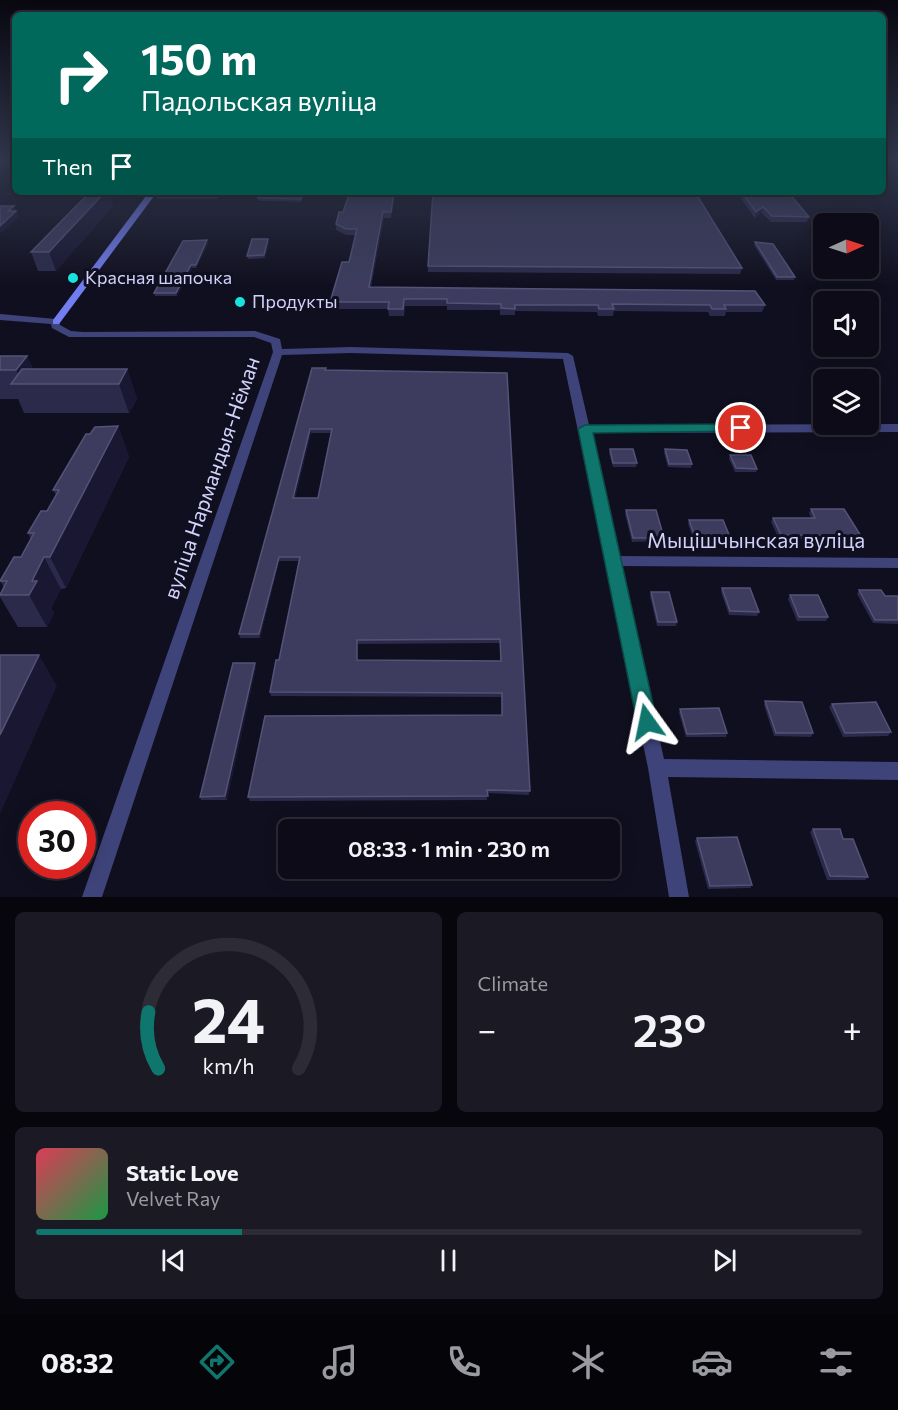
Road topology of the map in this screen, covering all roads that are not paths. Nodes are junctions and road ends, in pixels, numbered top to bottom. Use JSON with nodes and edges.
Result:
{"nodes":[{"id":1,"x":145,"y":203,"type":"edge"},
{"id":2,"x":0,"y":317,"type":"edge"},
{"id":3,"x":56,"y":322,"type":"junction"},
{"id":4,"x":278,"y":352,"type":"junction"},
{"id":5,"x":898,"y":428,"type":"edge"},
{"id":6,"x":585,"y":429,"type":"junction"},
{"id":7,"x":613,"y":561,"type":"junction"},
{"id":8,"x":898,"y":563,"type":"edge"},
{"id":9,"x":657,"y":768,"type":"junction"},
{"id":10,"x":898,"y":771,"type":"edge"},
{"id":11,"x":92,"y":897,"type":"edge"},
{"id":12,"x":679,"y":897,"type":"edge"}],
"edges":[{"from":1,"to":3,"type":"street"},
{"from":2,"to":3,"type":"street","name":"вуліца Нармандыя-Нёман"},
{"from":3,"to":4,"type":"street","name":"вуліца Нармандыя-Нёман"},
{"from":4,"to":6,"type":"street"},
{"from":4,"to":11,"type":"street","name":"вуліца Нармандыя-Нёман"},
{"from":5,"to":6,"type":"street"},
{"from":6,"to":7,"type":"street"},
{"from":7,"to":8,"type":"street","name":"Мыцішчынская вуліца"},
{"from":7,"to":9,"type":"street"},
{"from":9,"to":10,"type":"street"},
{"from":9,"to":12,"type":"street"}]}
